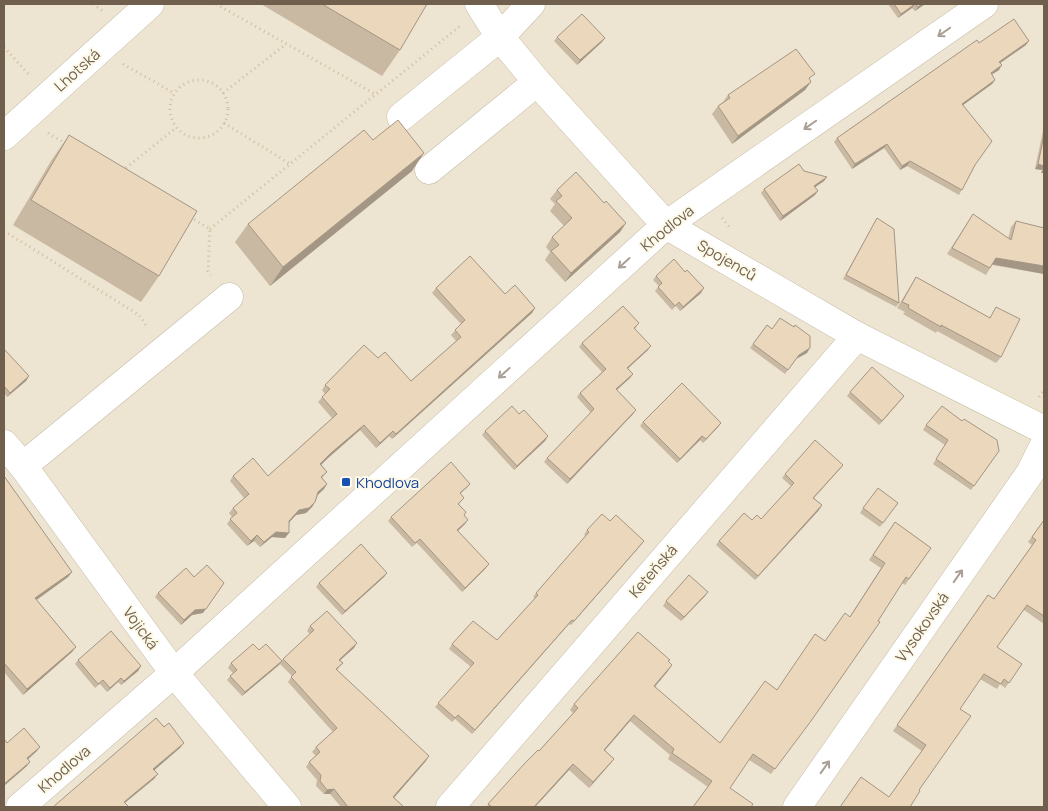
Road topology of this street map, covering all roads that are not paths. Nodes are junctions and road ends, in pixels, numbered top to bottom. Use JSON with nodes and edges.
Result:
{"nodes":[{"id":1,"x":150,"y":4,"type":"edge"},
{"id":2,"x":531,"y":4,"type":"edge"},
{"id":3,"x":984,"y":4,"type":"edge"},
{"id":4,"x":480,"y":6,"type":"edge"},
{"id":5,"x":500,"y":37,"type":"junction"},
{"id":6,"x":538,"y":82,"type":"junction"},
{"id":7,"x":401,"y":116,"type":"dead end"},
{"id":8,"x":4,"y":136,"type":"edge"},
{"id":9,"x":429,"y":170,"type":"dead end"},
{"id":10,"x":666,"y":225,"type":"junction"},
{"id":11,"x":229,"y":297,"type":"road end"},
{"id":12,"x":856,"y":336,"type":"junction"},
{"id":13,"x":1044,"y":430,"type":"edge"},
{"id":14,"x":4,"y":444,"type":"edge"},
{"id":15,"x":1044,"y":445,"type":"edge"},
{"id":16,"x":23,"y":466,"type":"junction"},
{"id":17,"x":174,"y":673,"type":"junction"},
{"id":18,"x":20,"y":807,"type":"edge"},
{"id":19,"x":287,"y":807,"type":"edge"},
{"id":20,"x":450,"y":807,"type":"edge"},
{"id":21,"x":797,"y":807,"type":"edge"}],
"edges":[{"from":1,"to":8,"type":"street","name":"Lhotská"},
{"from":2,"to":5,"type":"street"},
{"from":3,"to":10,"type":"street","name":"Khodlova","one_way":true},
{"from":4,"to":5,"type":"street","name":"Spojenců"},
{"from":5,"to":6,"type":"street","name":"Spojenců"},
{"from":5,"to":7,"type":"street"},
{"from":6,"to":9,"type":"street"},
{"from":6,"to":10,"type":"street","name":"Spojenců"},
{"from":10,"to":12,"type":"street","name":"Spojenců"},
{"from":10,"to":17,"type":"street","name":"Khodlova","one_way":true},
{"from":11,"to":16,"type":"street"},
{"from":12,"to":13,"type":"street","name":"Spojenců"},
{"from":12,"to":20,"type":"street","name":"Keteňská"},
{"from":14,"to":16,"type":"street","name":"Vojická"},
{"from":21,"to":15,"type":"street","name":"Vysokovská","one_way":true},
{"from":16,"to":17,"type":"street","name":"Vojická"},
{"from":17,"to":18,"type":"street","name":"Khodlova"},
{"from":17,"to":19,"type":"street","name":"Vojická"}]}
